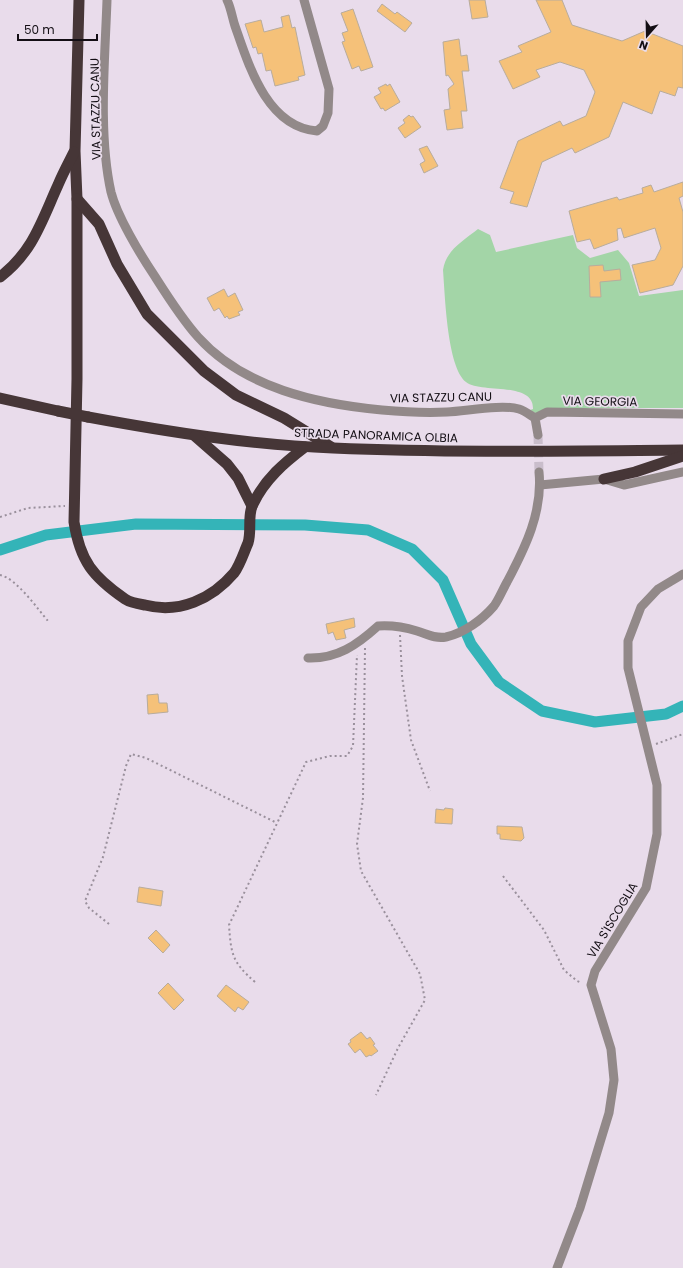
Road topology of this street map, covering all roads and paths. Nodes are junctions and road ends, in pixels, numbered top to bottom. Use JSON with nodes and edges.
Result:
{"nodes":[{"id":1,"x":79,"y":0,"type":"edge"},
{"id":2,"x":106,"y":0,"type":"edge"},
{"id":3,"x":227,"y":0,"type":"edge"},
{"id":4,"x":304,"y":0,"type":"edge"},
{"id":5,"x":74,"y":151,"type":"junction"},
{"id":6,"x":76,"y":199,"type":"junction"},
{"id":7,"x":0,"y":277,"type":"edge"},
{"id":8,"x":0,"y":398,"type":"edge"},
{"id":9,"x":683,"y":414,"type":"edge"},
{"id":10,"x":535,"y":418,"type":"junction"},
{"id":11,"x":195,"y":436,"type":"junction"},
{"id":12,"x":538,"y":436,"type":"tunnel mouth"},
{"id":13,"x":305,"y":446,"type":"junction"},
{"id":14,"x":333,"y":448,"type":"junction"},
{"id":15,"x":683,"y":450,"type":"edge"},
{"id":16,"x":683,"y":456,"type":"edge"},
{"id":17,"x":539,"y":472,"type":"tunnel mouth"},
{"id":18,"x":683,"y":472,"type":"edge"},
{"id":19,"x":604,"y":480,"type":"junction"},
{"id":20,"x":540,"y":485,"type":"junction"},
{"id":21,"x":74,"y":506,"type":"junction"},
{"id":22,"x":251,"y":511,"type":"junction"},
{"id":23,"x":0,"y":517,"type":"edge"},
{"id":24,"x":683,"y":574,"type":"edge"},
{"id":25,"x":0,"y":575,"type":"edge"},
{"id":26,"x":48,"y":621,"type":"dead end"},
{"id":27,"x":400,"y":626,"type":"junction"},
{"id":28,"x":365,"y":637,"type":"junction"},
{"id":29,"x":358,"y":644,"type":"junction"},
{"id":30,"x":308,"y":658,"type":"dead end"},
{"id":31,"x":683,"y":734,"type":"edge"},
{"id":32,"x":647,"y":747,"type":"junction"},
{"id":33,"x":430,"y":790,"type":"dead end"},
{"id":34,"x":277,"y":823,"type":"junction"},
{"id":35,"x":503,"y":876,"type":"dead end"},
{"id":36,"x":109,"y":924,"type":"dead end"},
{"id":37,"x":255,"y":982,"type":"dead end"},
{"id":38,"x":591,"y":985,"type":"junction"},
{"id":39,"x":376,"y":1095,"type":"dead end"},
{"id":40,"x":557,"y":1268,"type":"edge"}],
"edges":[{"from":1,"to":5,"type":"highway"},
{"from":2,"to":10,"type":"street","name":"VIA STAZZU CANU"},
{"from":3,"to":4,"type":"street"},
{"from":5,"to":6,"type":"highway"},
{"from":5,"to":7,"type":"highway"},
{"from":6,"to":14,"type":"highway"},
{"from":6,"to":21,"type":"highway"},
{"from":8,"to":11,"type":"highway","name":"STRADA PANORAMICA OLBIA","bridge":true},
{"from":9,"to":10,"type":"street","name":"VIA GEORGIA"},
{"from":10,"to":12,"type":"street"},
{"from":11,"to":13,"type":"highway","name":"STRADA PANORAMICA OLBIA"},
{"from":11,"to":22,"type":"highway"},
{"from":13,"to":14,"type":"highway","name":"STRADA PANORAMICA OLBIA"},
{"from":13,"to":22,"type":"highway"},
{"from":14,"to":15,"type":"highway","name":"STRADA PANORAMICA OLBIA"},
{"from":16,"to":19,"type":"highway"},
{"from":17,"to":20,"type":"street"},
{"from":18,"to":19,"type":"street"},
{"from":19,"to":20,"type":"street"},
{"from":20,"to":27,"type":"street"},
{"from":21,"to":22,"type":"highway"},
{"from":21,"to":23,"type":"path"},
{"from":24,"to":32,"type":"street","name":"VIA S'ISCOGLIA"},
{"from":25,"to":26,"type":"path"},
{"from":27,"to":28,"type":"street"},
{"from":27,"to":33,"type":"path"},
{"from":28,"to":29,"type":"street"},
{"from":28,"to":39,"type":"path"},
{"from":29,"to":30,"type":"street"},
{"from":29,"to":34,"type":"path"},
{"from":31,"to":32,"type":"path"},
{"from":32,"to":38,"type":"street","name":"VIA S'ISCOGLIA"},
{"from":34,"to":36,"type":"path"},
{"from":34,"to":37,"type":"path"},
{"from":35,"to":38,"type":"path"},
{"from":38,"to":40,"type":"street"}]}
